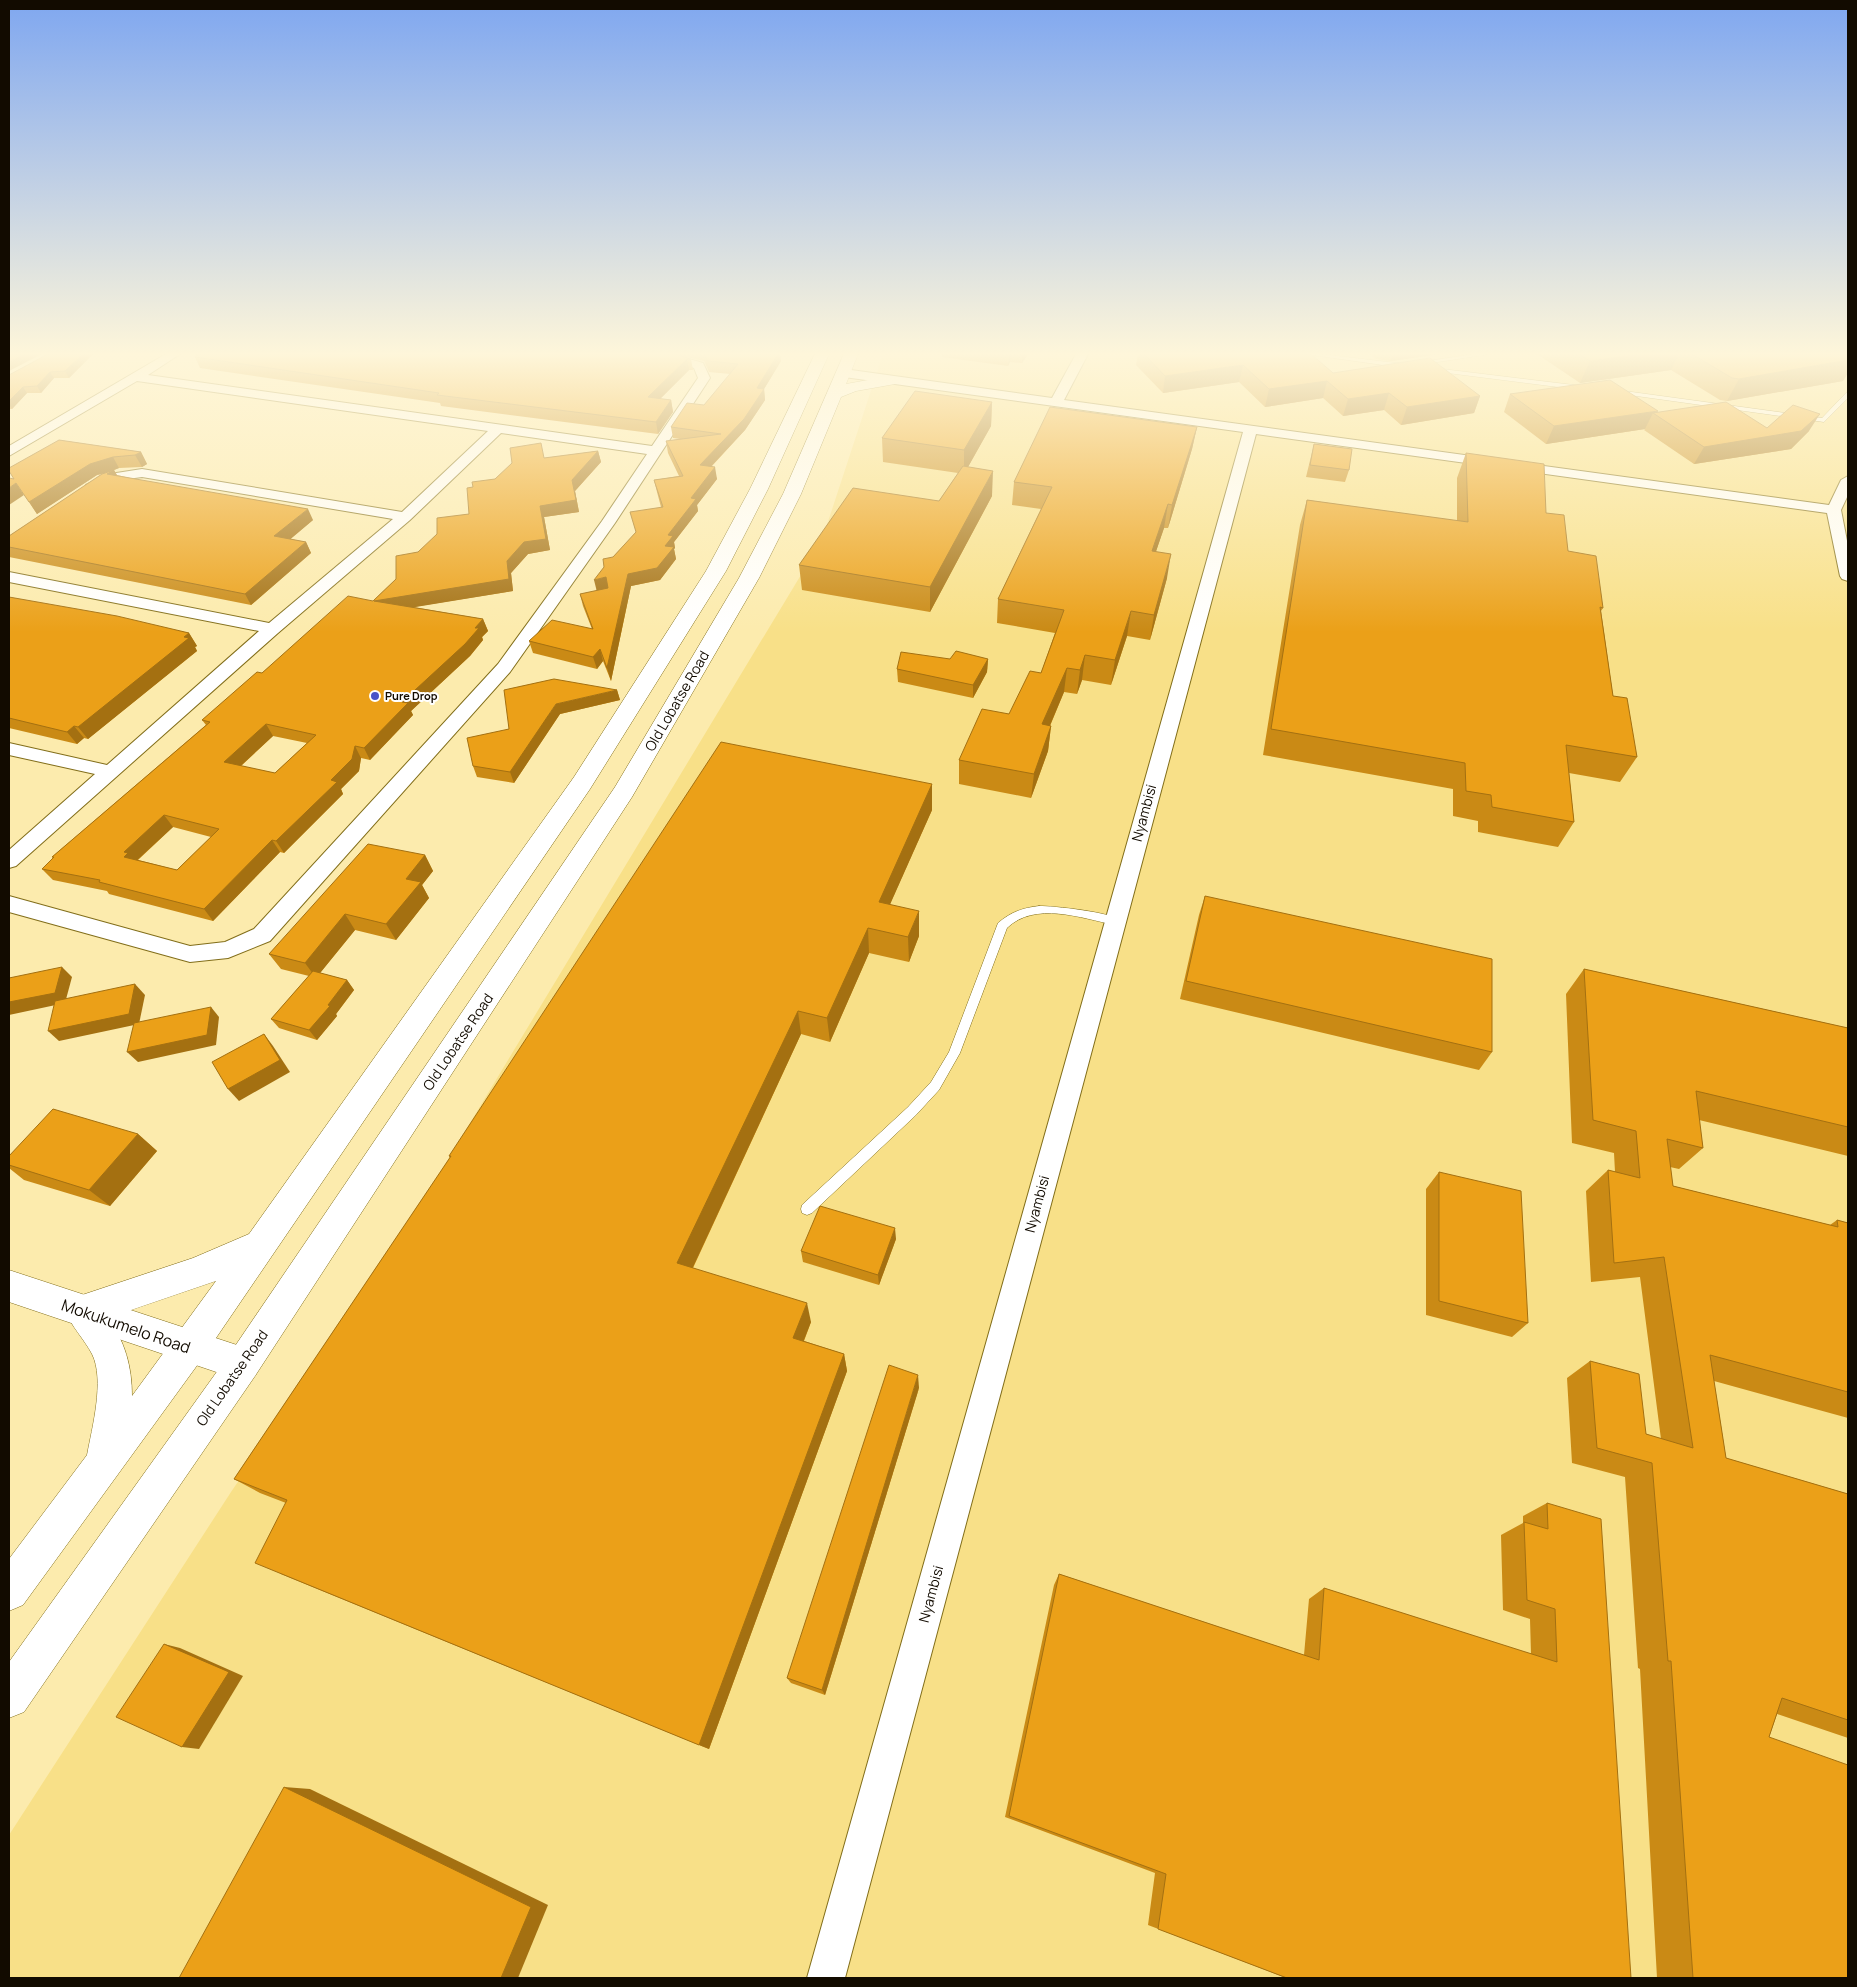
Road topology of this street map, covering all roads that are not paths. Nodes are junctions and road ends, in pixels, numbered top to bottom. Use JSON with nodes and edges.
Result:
{"nodes":[{"id":1,"x":479,"y":447,"type":"edge"},
{"id":2,"x":623,"y":447,"type":"edge"},
{"id":3,"x":658,"y":447,"type":"edge"},
{"id":4,"x":778,"y":447,"type":"edge"},
{"id":5,"x":812,"y":447,"type":"edge"},
{"id":6,"x":1246,"y":447,"type":"edge"},
{"id":7,"x":1373,"y":447,"type":"edge"},
{"id":8,"x":655,"y":451,"type":"junction"},
{"id":9,"x":1848,"y":480,"type":"edge"},
{"id":10,"x":80,"y":496,"type":"edge"},
{"id":11,"x":1834,"y":510,"type":"junction"},
{"id":12,"x":405,"y":516,"type":"junction"},
{"id":13,"x":1848,"y":576,"type":"edge"},
{"id":14,"x":9,"y":577,"type":"edge"},
{"id":15,"x":272,"y":629,"type":"junction"},
{"id":16,"x":9,"y":749,"type":"edge"},
{"id":17,"x":112,"y":772,"type":"junction"},
{"id":18,"x":9,"y":861,"type":"edge"},
{"id":19,"x":9,"y":904,"type":"edge"},
{"id":20,"x":1115,"y":921,"type":"junction"},
{"id":21,"x":806,"y":1209,"type":"dead end"},
{"id":22,"x":262,"y":1244,"type":"junction"},
{"id":23,"x":9,"y":1286,"type":"edge"},
{"id":24,"x":82,"y":1311,"type":"junction"},
{"id":25,"x":190,"y":1348,"type":"junction"},
{"id":26,"x":243,"y":1364,"type":"junction"},
{"id":27,"x":103,"y":1466,"type":"junction"},
{"id":28,"x":9,"y":1591,"type":"edge"},
{"id":29,"x":9,"y":1697,"type":"edge"},
{"id":30,"x":826,"y":1978,"type":"edge"}],
"edges":[{"from":1,"to":12,"type":"street"},
{"from":2,"to":8,"type":"street"},
{"from":3,"to":8,"type":"street"},
{"from":4,"to":22,"type":"main road"},
{"from":5,"to":26,"type":"main road","name":"Old Lobatse Road"},
{"from":6,"to":20,"type":"street","name":"Nyambisi"},
{"from":7,"to":11,"type":"street"},
{"from":8,"to":19,"type":"street"},
{"from":9,"to":11,"type":"street"},
{"from":10,"to":12,"type":"street"},
{"from":11,"to":13,"type":"street"},
{"from":12,"to":15,"type":"street"},
{"from":14,"to":15,"type":"street"},
{"from":15,"to":17,"type":"street"},
{"from":16,"to":17,"type":"street"},
{"from":17,"to":18,"type":"street"},
{"from":20,"to":21,"type":"lane"},
{"from":20,"to":30,"type":"street","name":"Nyambisi"},
{"from":22,"to":24,"type":"main road"},
{"from":22,"to":25,"type":"main road"},
{"from":23,"to":24,"type":"main road","name":"Mokukumelo Road"},
{"from":24,"to":25,"type":"main road","name":"Mokukumelo Road"},
{"from":24,"to":27,"type":"main road"},
{"from":25,"to":26,"type":"main road","name":"Mokukumelo Road"},
{"from":25,"to":27,"type":"main road"},
{"from":26,"to":29,"type":"main road","name":"Old Lobatse Road"},
{"from":27,"to":28,"type":"main road"}]}
